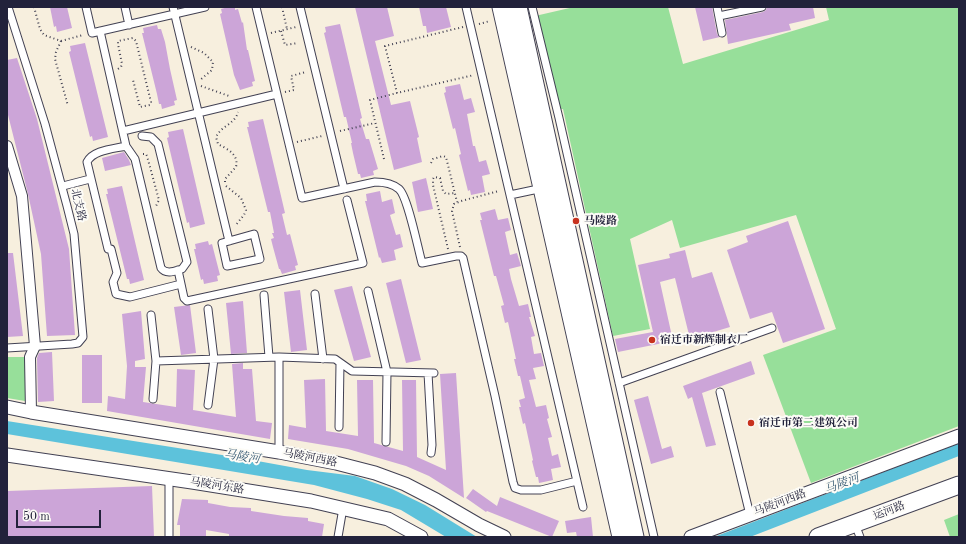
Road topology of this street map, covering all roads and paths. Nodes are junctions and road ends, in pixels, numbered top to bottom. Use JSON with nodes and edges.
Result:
{"nodes":[{"id":1,"x":8,"y":7,"type":"edge"},
{"id":2,"x":34,"y":7,"type":"edge"},
{"id":3,"x":86,"y":7,"type":"edge"},
{"id":4,"x":124,"y":7,"type":"edge"},
{"id":5,"x":205,"y":7,"type":"edge"},
{"id":6,"x":256,"y":7,"type":"edge"},
{"id":7,"x":282,"y":7,"type":"edge"},
{"id":8,"x":300,"y":7,"type":"edge"},
{"id":9,"x":466,"y":7,"type":"edge"},
{"id":10,"x":501,"y":7,"type":"edge"},
{"id":11,"x":518,"y":7,"type":"edge"},
{"id":12,"x":532,"y":7,"type":"edge"},
{"id":13,"x":717,"y":7,"type":"edge"},
{"id":14,"x":762,"y":7,"type":"edge"},
{"id":15,"x":174,"y":10,"type":"edge"},
{"id":16,"x":719,"y":16,"type":"junction"},
{"id":17,"x":129,"y":24,"type":"junction"},
{"id":18,"x":304,"y":25,"type":"junction"},
{"id":19,"x":287,"y":30,"type":"junction"},
{"id":20,"x":100,"y":31,"type":"junction"},
{"id":21,"x":282,"y":31,"type":"junction"},
{"id":22,"x":92,"y":33,"type":"junction"},
{"id":23,"x":722,"y":33,"type":"dead end"},
{"id":24,"x":263,"y":36,"type":"junction"},
{"id":25,"x":61,"y":41,"type":"junction"},
{"id":26,"x":188,"y":44,"type":"dead end"},
{"id":27,"x":300,"y":50,"type":"dead end"},
{"id":28,"x":315,"y":70,"type":"junction"},
{"id":29,"x":109,"y":71,"type":"junction"},
{"id":30,"x":133,"y":80,"type":"dead end"},
{"id":31,"x":397,"y":93,"type":"dead end"},
{"id":32,"x":277,"y":94,"type":"junction"},
{"id":33,"x":238,"y":104,"type":"junction"},
{"id":34,"x":68,"y":106,"type":"dead end"},
{"id":35,"x":123,"y":131,"type":"junction"},
{"id":36,"x":142,"y":136,"type":"dead end"},
{"id":37,"x":7,"y":146,"type":"edge"},
{"id":38,"x":126,"y":146,"type":"junction"},
{"id":39,"x":134,"y":157,"type":"junction"},
{"id":40,"x":384,"y":159,"type":"dead end"},
{"id":41,"x":431,"y":163,"type":"dead end"},
{"id":42,"x":90,"y":179,"type":"junction"},
{"id":43,"x":63,"y":186,"type":"junction"},
{"id":44,"x":549,"y":186,"type":"junction"},
{"id":45,"x":344,"y":189,"type":"junction"},
{"id":46,"x":509,"y":192,"type":"junction"},
{"id":47,"x":455,"y":193,"type":"junction"},
{"id":48,"x":347,"y":200,"type":"dead end"},
{"id":49,"x":457,"y":202,"type":"junction"},
{"id":50,"x":154,"y":210,"type":"dead end"},
{"id":51,"x":233,"y":229,"type":"dead end"},
{"id":52,"x":230,"y":241,"type":"junction"},
{"id":53,"x":450,"y":258,"type":"junction"},
{"id":54,"x":463,"y":258,"type":"junction"},
{"id":55,"x":178,"y":270,"type":"junction"},
{"id":56,"x":181,"y":284,"type":"junction"},
{"id":57,"x":368,"y":291,"type":"dead end"},
{"id":58,"x":315,"y":294,"type":"dead end"},
{"id":59,"x":264,"y":295,"type":"dead end"},
{"id":60,"x":208,"y":309,"type":"dead end"},
{"id":61,"x":151,"y":315,"type":"dead end"},
{"id":62,"x":772,"y":328,"type":"dead end"},
{"id":63,"x":35,"y":346,"type":"junction"},
{"id":64,"x":7,"y":348,"type":"edge"},
{"id":65,"x":269,"y":357,"type":"junction"},
{"id":66,"x":279,"y":357,"type":"junction"},
{"id":67,"x":214,"y":359,"type":"junction"},
{"id":68,"x":323,"y":359,"type":"junction"},
{"id":69,"x":156,"y":361,"type":"junction"},
{"id":70,"x":340,"y":363,"type":"junction"},
{"id":71,"x":387,"y":372,"type":"junction"},
{"id":72,"x":619,"y":383,"type":"junction"},
{"id":73,"x":720,"y":392,"type":"dead end"},
{"id":74,"x":153,"y":399,"type":"dead end"},
{"id":75,"x":208,"y":405,"type":"dead end"},
{"id":76,"x":7,"y":407,"type":"edge"},
{"id":77,"x":30,"y":412,"type":"junction"},
{"id":78,"x":339,"y":427,"type":"dead end"},
{"id":79,"x":959,"y":436,"type":"edge"},
{"id":80,"x":386,"y":442,"type":"dead end"},
{"id":81,"x":279,"y":452,"type":"junction"},
{"id":82,"x":431,"y":453,"type":"dead end"},
{"id":83,"x":7,"y":455,"type":"edge"},
{"id":84,"x":169,"y":479,"type":"junction"},
{"id":85,"x":577,"y":481,"type":"junction"},
{"id":86,"x":959,"y":485,"type":"edge"},
{"id":87,"x":583,"y":507,"type":"dead end"},
{"id":88,"x":343,"y":508,"type":"junction"},
{"id":89,"x":750,"y":515,"type":"junction"},
{"id":90,"x":858,"y":530,"type":"edge"},
{"id":91,"x":169,"y":537,"type":"edge"},
{"id":92,"x":338,"y":537,"type":"edge"},
{"id":93,"x":421,"y":537,"type":"edge"},
{"id":94,"x":504,"y":537,"type":"edge"},
{"id":95,"x":621,"y":537,"type":"edge"},
{"id":96,"x":635,"y":537,"type":"edge"},
{"id":97,"x":654,"y":537,"type":"edge"},
{"id":98,"x":691,"y":537,"type":"edge"},
{"id":99,"x":818,"y":537,"type":"edge"}],
"edges":[{"from":1,"to":43,"type":"lane","name":"北支路"},
{"from":2,"to":25,"type":"path"},
{"from":3,"to":22,"type":"lane"},
{"from":4,"to":17,"type":"lane"},
{"from":5,"to":15,"type":"lane"},
{"from":6,"to":24,"type":"lane"},
{"from":7,"to":19,"type":"path"},
{"from":8,"to":18,"type":"lane"},
{"from":9,"to":46,"type":"lane"},
{"from":10,"to":44,"type":"street"},
{"from":11,"to":44,"type":"street"},
{"from":12,"to":72,"type":"lane"},
{"from":13,"to":16,"type":"lane"},
{"from":14,"to":16,"type":"lane"},
{"from":15,"to":17,"type":"lane"},
{"from":15,"to":52,"type":"lane"},
{"from":16,"to":23,"type":"lane"},
{"from":17,"to":20,"type":"lane"},
{"from":18,"to":19,"type":"path"},
{"from":18,"to":28,"type":"lane"},
{"from":19,"to":21,"type":"path"},
{"from":20,"to":22,"type":"lane"},
{"from":20,"to":29,"type":"lane"},
{"from":21,"to":24,"type":"path"},
{"from":21,"to":27,"type":"path"},
{"from":22,"to":25,"type":"path"},
{"from":24,"to":32,"type":"lane"},
{"from":25,"to":34,"type":"path"},
{"from":26,"to":33,"type":"path"},
{"from":28,"to":32,"type":"path"},
{"from":28,"to":45,"type":"lane"},
{"from":29,"to":30,"type":"path"},
{"from":29,"to":35,"type":"lane"},
{"from":31,"to":40,"type":"path"},
{"from":32,"to":33,"type":"lane"},
{"from":32,"to":45,"type":"lane"},
{"from":33,"to":35,"type":"lane"},
{"from":33,"to":51,"type":"path"},
{"from":35,"to":38,"type":"lane"},
{"from":36,"to":55,"type":"lane"},
{"from":37,"to":63,"type":"street"},
{"from":38,"to":39,"type":"lane"},
{"from":38,"to":42,"type":"lane"},
{"from":39,"to":50,"type":"path"},
{"from":39,"to":55,"type":"lane"},
{"from":41,"to":47,"type":"path"},
{"from":42,"to":43,"type":"lane"},
{"from":42,"to":56,"type":"lane"},
{"from":43,"to":63,"type":"lane","name":"北支路"},
{"from":44,"to":46,"type":"lane"},
{"from":44,"to":95,"type":"street"},
{"from":44,"to":96,"type":"street"},
{"from":45,"to":53,"type":"lane"},
{"from":46,"to":49,"type":"path"},
{"from":46,"to":85,"type":"lane"},
{"from":47,"to":49,"type":"path"},
{"from":47,"to":53,"type":"path"},
{"from":48,"to":56,"type":"lane"},
{"from":49,"to":54,"type":"path"},
{"from":52,"to":52,"type":"lane"},
{"from":53,"to":54,"type":"lane"},
{"from":54,"to":85,"type":"lane"},
{"from":55,"to":56,"type":"lane"},
{"from":57,"to":71,"type":"lane"},
{"from":58,"to":68,"type":"lane"},
{"from":59,"to":65,"type":"lane"},
{"from":60,"to":67,"type":"lane"},
{"from":61,"to":69,"type":"lane"},
{"from":62,"to":72,"type":"lane"},
{"from":63,"to":64,"type":"lane","name":"北支路"},
{"from":63,"to":77,"type":"street"},
{"from":65,"to":66,"type":"lane"},
{"from":65,"to":67,"type":"lane"},
{"from":66,"to":68,"type":"lane"},
{"from":66,"to":81,"type":"lane"},
{"from":67,"to":69,"type":"lane"},
{"from":67,"to":75,"type":"lane"},
{"from":68,"to":70,"type":"lane"},
{"from":69,"to":74,"type":"lane"},
{"from":70,"to":71,"type":"lane"},
{"from":70,"to":78,"type":"lane"},
{"from":71,"to":80,"type":"lane"},
{"from":71,"to":82,"type":"lane"},
{"from":72,"to":97,"type":"lane"},
{"from":73,"to":89,"type":"lane"},
{"from":76,"to":77,"type":"street","name":"马陵河西路"},
{"from":77,"to":81,"type":"street","name":"马陵河西路"},
{"from":79,"to":89,"type":"street","name":"马陵河西路"},
{"from":81,"to":94,"type":"street","name":"马陵河西路"},
{"from":83,"to":84,"type":"street","name":"马陵河东路"},
{"from":84,"to":88,"type":"street","name":"马陵河东路"},
{"from":84,"to":91,"type":"lane"},
{"from":85,"to":87,"type":"lane"},
{"from":86,"to":90,"type":"street","name":"运河路"},
{"from":88,"to":92,"type":"lane"},
{"from":88,"to":93,"type":"street","name":"马陵河东路"},
{"from":89,"to":98,"type":"street","name":"马陵河西路"},
{"from":90,"to":99,"type":"street","name":"运河路"}]}
